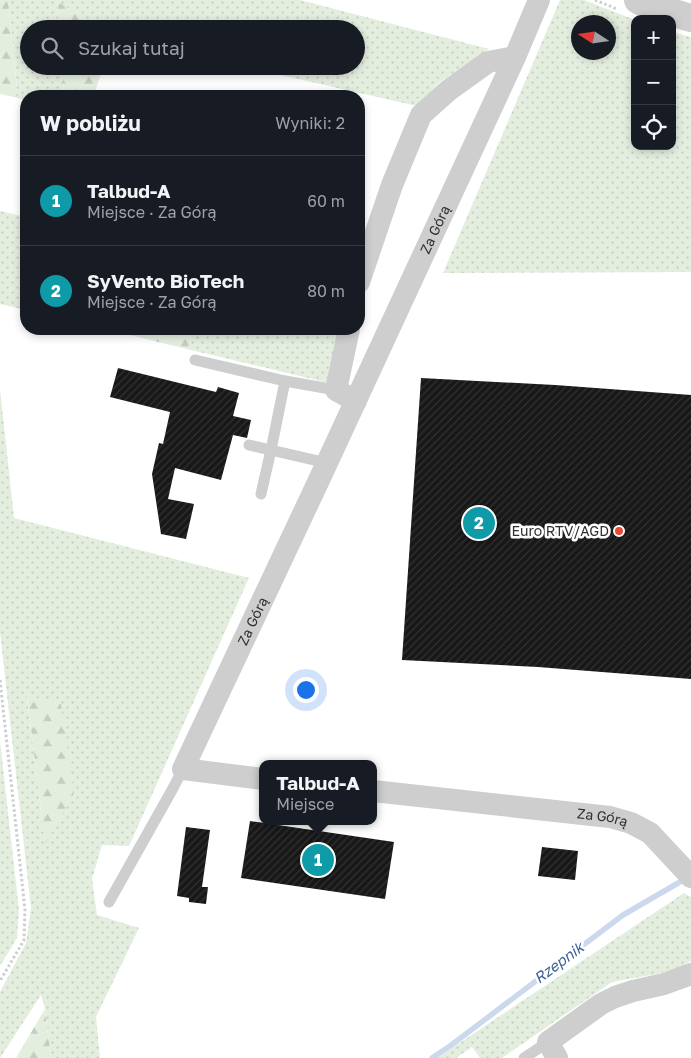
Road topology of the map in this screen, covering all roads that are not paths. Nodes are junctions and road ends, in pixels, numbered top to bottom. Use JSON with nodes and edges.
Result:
{"nodes":[{"id":1,"x":539,"y":0,"type":"edge"},
{"id":2,"x":638,"y":0,"type":"edge"},
{"id":3,"x":691,"y":18,"type":"edge"},
{"id":4,"x":515,"y":57,"type":"junction"},
{"id":5,"x":365,"y":264,"type":"edge"},
{"id":6,"x":348,"y":335,"type":"edge"},
{"id":7,"x":195,"y":360,"type":"dead end"},
{"id":8,"x":285,"y":380,"type":"junction"},
{"id":9,"x":336,"y":390,"type":"junction"},
{"id":10,"x":356,"y":401,"type":"junction"},
{"id":11,"x":250,"y":445,"type":"dead end"},
{"id":12,"x":272,"y":450,"type":"junction"},
{"id":13,"x":327,"y":462,"type":"junction"},
{"id":14,"x":261,"y":494,"type":"dead end"},
{"id":15,"x":183,"y":769,"type":"junction"},
{"id":16,"x":259,"y":778,"type":"edge"},
{"id":17,"x":377,"y":791,"type":"edge"},
{"id":18,"x":691,"y":877,"type":"edge"},
{"id":19,"x":109,"y":902,"type":"dead end"},
{"id":20,"x":691,"y":974,"type":"edge"},
{"id":21,"x":552,"y":1050,"type":"edge"},
{"id":22,"x":524,"y":1058,"type":"edge"}],
"edges":[{"from":1,"to":4,"type":"street","name":"Za Górą"},
{"from":2,"to":3,"type":"street"},
{"from":4,"to":5,"type":"street"},
{"from":4,"to":10,"type":"street","name":"Za Górą"},
{"from":6,"to":9,"type":"street"},
{"from":7,"to":8,"type":"lane"},
{"from":8,"to":9,"type":"lane"},
{"from":8,"to":12,"type":"lane"},
{"from":9,"to":10,"type":"street"},
{"from":10,"to":13,"type":"street","name":"Za Górą"},
{"from":11,"to":12,"type":"lane"},
{"from":12,"to":13,"type":"lane"},
{"from":12,"to":14,"type":"lane"},
{"from":13,"to":15,"type":"street","name":"Za Górą"},
{"from":15,"to":16,"type":"street"},
{"from":15,"to":19,"type":"lane"},
{"from":17,"to":18,"type":"street","name":"Za Górą"},
{"from":20,"to":21,"type":"street"},
{"from":21,"to":22,"type":"lane"}]}
